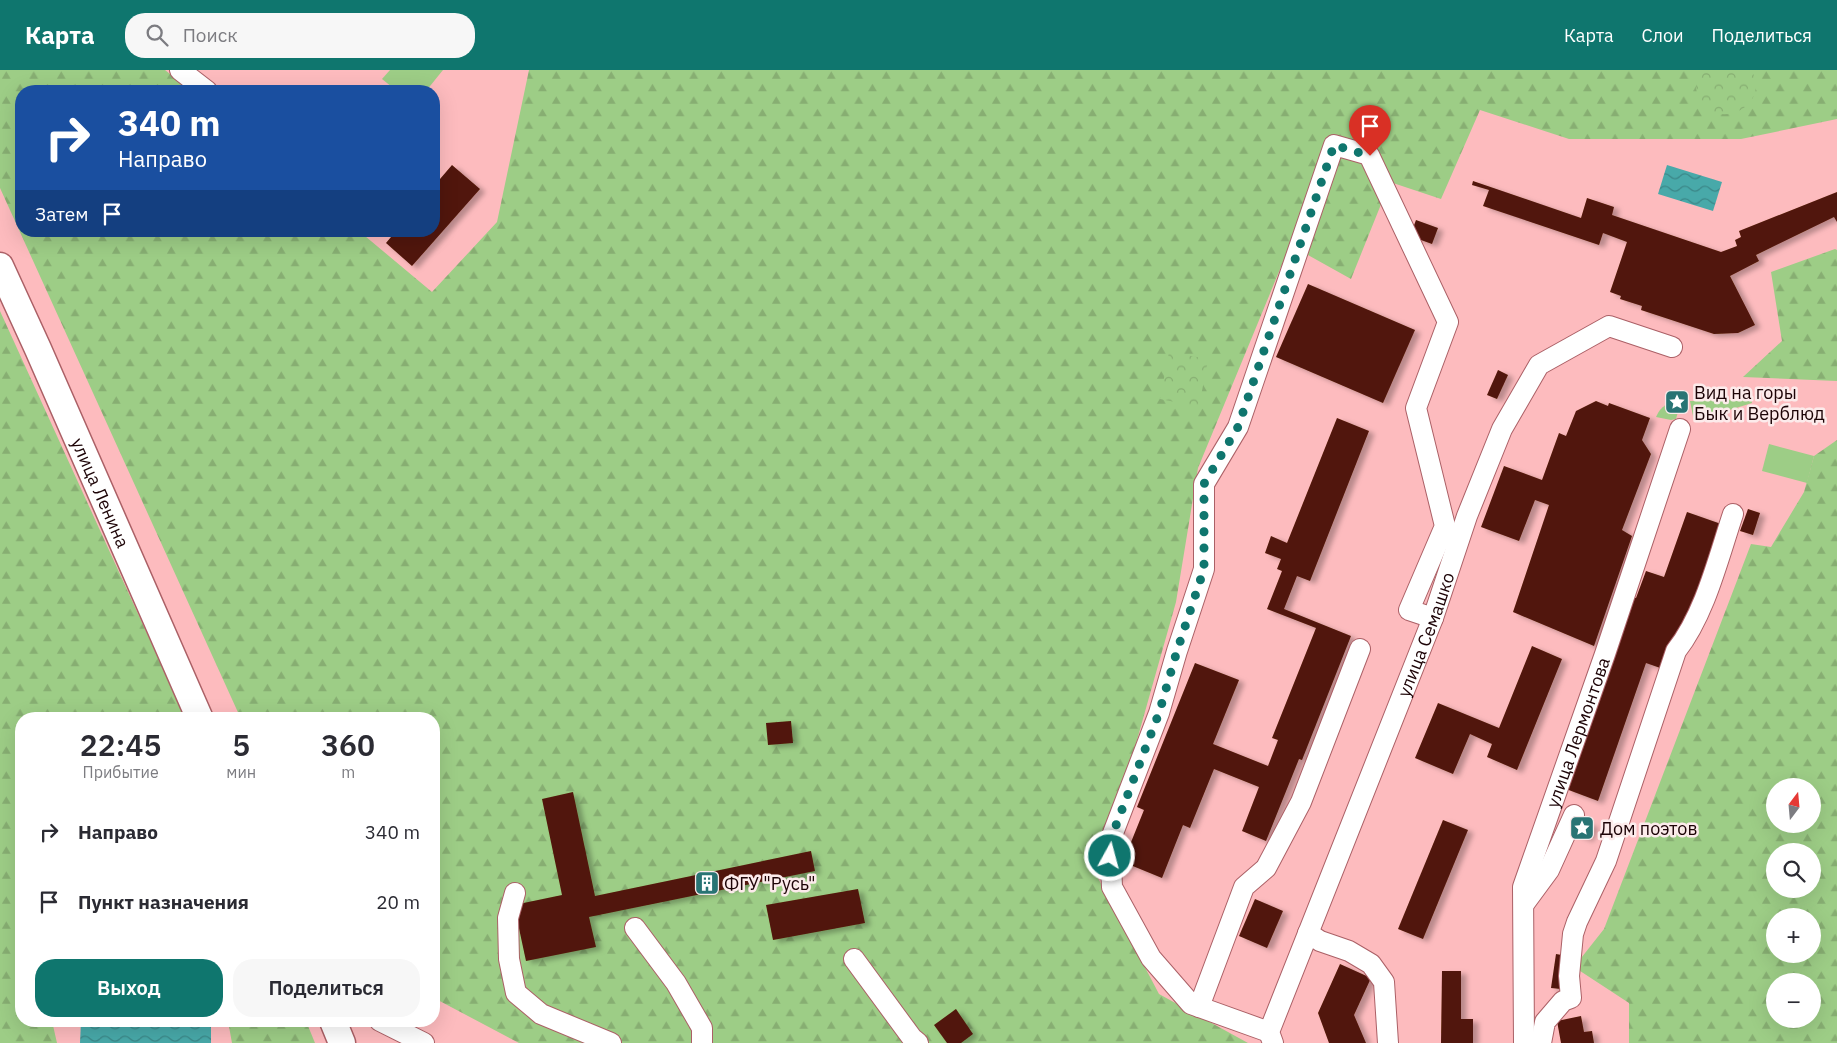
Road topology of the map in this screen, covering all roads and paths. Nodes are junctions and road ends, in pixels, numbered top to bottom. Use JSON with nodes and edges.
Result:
{"nodes":[{"id":1,"x":180,"y":70,"type":"edge"},
{"id":2,"x":199,"y":85,"type":"edge"},
{"id":3,"x":0,"y":266,"type":"edge"},
{"id":4,"x":1672,"y":347,"type":"dead end"},
{"id":5,"x":1680,"y":429,"type":"dead end"},
{"id":6,"x":1733,"y":514,"type":"dead end"},
{"id":7,"x":1434,"y":618,"type":"junction"},
{"id":8,"x":1360,"y":648,"type":"dead end"},
{"id":9,"x":197,"y":712,"type":"edge"},
{"id":10,"x":1574,"y":815,"type":"dead end"},
{"id":11,"x":515,"y":893,"type":"dead end"},
{"id":12,"x":1523,"y":912,"type":"junction"},
{"id":13,"x":635,"y":928,"type":"dead end"},
{"id":14,"x":1308,"y":933,"type":"junction"},
{"id":15,"x":854,"y":960,"type":"dead end"},
{"id":16,"x":1199,"y":1007,"type":"junction"},
{"id":17,"x":336,"y":1027,"type":"edge"},
{"id":18,"x":392,"y":1027,"type":"edge"},
{"id":19,"x":1271,"y":1037,"type":"edge"},
{"id":20,"x":342,"y":1043,"type":"edge"},
{"id":21,"x":424,"y":1043,"type":"edge"},
{"id":22,"x":611,"y":1043,"type":"edge"},
{"id":23,"x":702,"y":1043,"type":"edge"},
{"id":24,"x":918,"y":1043,"type":"edge"},
{"id":25,"x":1388,"y":1043,"type":"edge"},
{"id":26,"x":1524,"y":1043,"type":"edge"},
{"id":27,"x":1541,"y":1043,"type":"edge"}],
"edges":[{"from":1,"to":2,"type":"street"},
{"from":3,"to":9,"type":"main road","name":"улица Ленина"},
{"from":4,"to":7,"type":"street","name":"улица Семашко"},
{"from":5,"to":12,"type":"street","name":"улица Лермонтова"},
{"from":6,"to":27,"type":"street"},
{"from":7,"to":14,"type":"street","name":"улица Семашко"},
{"from":7,"to":16,"type":"street"},
{"from":8,"to":16,"type":"street"},
{"from":10,"to":12,"type":"street"},
{"from":11,"to":22,"type":"street"},
{"from":12,"to":26,"type":"street","name":"улица Лермонтова"},
{"from":13,"to":23,"type":"street"},
{"from":14,"to":19,"type":"street","name":"улица Семашко"},
{"from":14,"to":25,"type":"street"},
{"from":15,"to":24,"type":"street"},
{"from":16,"to":19,"type":"street"},
{"from":17,"to":20,"type":"main road"},
{"from":18,"to":21,"type":"street"}]}
